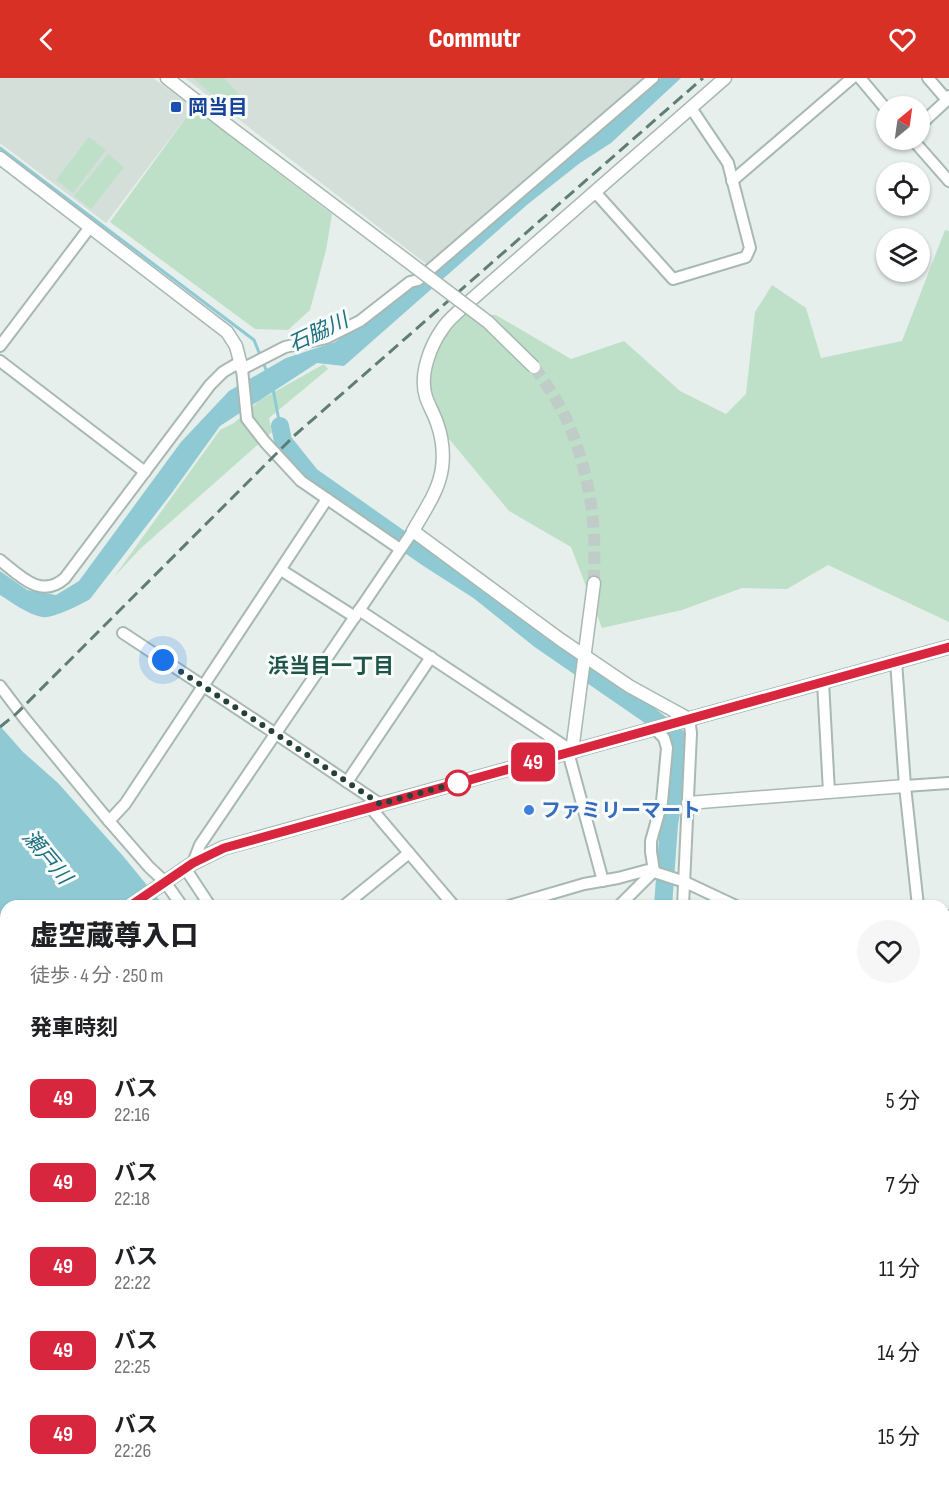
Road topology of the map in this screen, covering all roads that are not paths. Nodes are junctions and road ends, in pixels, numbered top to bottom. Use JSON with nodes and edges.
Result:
{"nodes":[{"id":1,"x":167,"y":78,"type":"edge"},
{"id":2,"x":653,"y":78,"type":"edge"},
{"id":3,"x":725,"y":78,"type":"edge"},
{"id":4,"x":852,"y":78,"type":"edge"},
{"id":5,"x":860,"y":78,"type":"edge"},
{"id":6,"x":928,"y":78,"type":"edge"},
{"id":7,"x":876,"y":97,"type":"edge"},
{"id":8,"x":948,"y":98,"type":"edge"},
{"id":9,"x":691,"y":108,"type":"junction"},
{"id":10,"x":930,"y":115,"type":"edge"},
{"id":11,"x":922,"y":150,"type":"edge"},
{"id":12,"x":0,"y":158,"type":"edge"},
{"id":13,"x":732,"y":181,"type":"junction"},
{"id":14,"x":949,"y":181,"type":"edge"},
{"id":15,"x":595,"y":192,"type":"junction"},
{"id":16,"x":90,"y":227,"type":"junction"},
{"id":17,"x":0,"y":346,"type":"edge"},
{"id":18,"x":0,"y":361,"type":"edge"},
{"id":19,"x":241,"y":366,"type":"junction"},
{"id":20,"x":534,"y":367,"type":"tunnel mouth"},
{"id":21,"x":145,"y":472,"type":"junction"},
{"id":22,"x":327,"y":499,"type":"junction"},
{"id":23,"x":413,"y":531,"type":"junction"},
{"id":24,"x":400,"y":549,"type":"junction"},
{"id":25,"x":0,"y":560,"type":"edge"},
{"id":26,"x":281,"y":570,"type":"junction"},
{"id":27,"x":594,"y":583,"type":"tunnel mouth"},
{"id":28,"x":357,"y":613,"type":"junction"},
{"id":29,"x":123,"y":633,"type":"dead end"},
{"id":30,"x":949,"y":647,"type":"edge"},
{"id":31,"x":431,"y":657,"type":"junction"},
{"id":32,"x":584,"y":658,"type":"junction"},
{"id":33,"x":896,"y":661,"type":"junction"},
{"id":34,"x":823,"y":682,"type":"junction"},
{"id":35,"x":0,"y":686,"type":"edge"},
{"id":36,"x":203,"y":686,"type":"junction"},
{"id":37,"x":683,"y":721,"type":"junction"},
{"id":38,"x":657,"y":728,"type":"junction"},
{"id":39,"x":276,"y":734,"type":"junction"},
{"id":40,"x":570,"y":752,"type":"junction"},
{"id":41,"x":347,"y":782,"type":"junction"},
{"id":42,"x":949,"y":783,"type":"edge"},
{"id":43,"x":905,"y":786,"type":"junction"},
{"id":44,"x":829,"y":792,"type":"junction"},
{"id":45,"x":688,"y":803,"type":"junction"},
{"id":46,"x":375,"y":806,"type":"junction"},
{"id":47,"x":109,"y":821,"type":"junction"},
{"id":48,"x":409,"y":853,"type":"junction"},
{"id":49,"x":189,"y":866,"type":"junction"},
{"id":50,"x":654,"y":871,"type":"junction"},
{"id":51,"x":603,"y":880,"type":"junction"},
{"id":52,"x":685,"y":882,"type":"junction"},
{"id":53,"x":162,"y":884,"type":"junction"},
{"id":54,"x":139,"y":900,"type":"edge"},
{"id":55,"x":177,"y":900,"type":"edge"},
{"id":56,"x":207,"y":900,"type":"edge"},
{"id":57,"x":351,"y":900,"type":"edge"},
{"id":58,"x":449,"y":900,"type":"edge"},
{"id":59,"x":529,"y":900,"type":"edge"},
{"id":60,"x":625,"y":900,"type":"edge"},
{"id":61,"x":684,"y":900,"type":"edge"},
{"id":62,"x":723,"y":900,"type":"edge"},
{"id":63,"x":917,"y":900,"type":"edge"}],
"edges":[{"from":1,"to":20,"type":"street","bridge":true},
{"from":2,"to":19,"type":"street"},
{"from":3,"to":9,"type":"street"},
{"from":4,"to":13,"type":"street"},
{"from":5,"to":7,"type":"street"},
{"from":6,"to":8,"type":"street"},
{"from":8,"to":10,"type":"street"},
{"from":9,"to":13,"type":"street"},
{"from":9,"to":15,"type":"street"},
{"from":11,"to":14,"type":"street"},
{"from":12,"to":16,"type":"street"},
{"from":13,"to":15,"type":"street"},
{"from":15,"to":23,"type":"street"},
{"from":16,"to":17,"type":"street"},
{"from":16,"to":19,"type":"street"},
{"from":18,"to":21,"type":"street"},
{"from":19,"to":21,"type":"street"},
{"from":19,"to":22,"type":"street"},
{"from":21,"to":25,"type":"street"},
{"from":22,"to":24,"type":"street"},
{"from":22,"to":26,"type":"street"},
{"from":23,"to":24,"type":"street"},
{"from":23,"to":32,"type":"street"},
{"from":24,"to":28,"type":"street"},
{"from":26,"to":28,"type":"street"},
{"from":26,"to":36,"type":"street"},
{"from":27,"to":32,"type":"street"},
{"from":28,"to":31,"type":"street"},
{"from":28,"to":39,"type":"street"},
{"from":29,"to":36,"type":"street"},
{"from":30,"to":33,"type":"main road"},
{"from":31,"to":40,"type":"street"},
{"from":31,"to":41,"type":"street"},
{"from":32,"to":37,"type":"street"},
{"from":32,"to":40,"type":"street"},
{"from":33,"to":34,"type":"main road"},
{"from":33,"to":43,"type":"street"},
{"from":34,"to":37,"type":"main road"},
{"from":34,"to":44,"type":"street"},
{"from":35,"to":47,"type":"street"},
{"from":36,"to":39,"type":"street"},
{"from":36,"to":47,"type":"street"},
{"from":37,"to":38,"type":"main road"},
{"from":37,"to":45,"type":"street"},
{"from":38,"to":40,"type":"main road"},
{"from":38,"to":50,"type":"street"},
{"from":39,"to":41,"type":"street"},
{"from":39,"to":49,"type":"street"},
{"from":40,"to":46,"type":"main road"},
{"from":40,"to":51,"type":"street"},
{"from":41,"to":46,"type":"street"},
{"from":42,"to":43,"type":"street"},
{"from":43,"to":44,"type":"street"},
{"from":43,"to":63,"type":"street"},
{"from":44,"to":45,"type":"street"},
{"from":45,"to":52,"type":"street"},
{"from":46,"to":48,"type":"street"},
{"from":46,"to":49,"type":"main road"},
{"from":47,"to":53,"type":"street"},
{"from":48,"to":57,"type":"street"},
{"from":48,"to":58,"type":"street"},
{"from":49,"to":53,"type":"main road"},
{"from":49,"to":56,"type":"street"},
{"from":50,"to":51,"type":"street"},
{"from":50,"to":52,"type":"street"},
{"from":50,"to":60,"type":"street"},
{"from":51,"to":59,"type":"street"},
{"from":52,"to":61,"type":"street"},
{"from":52,"to":62,"type":"street"},
{"from":53,"to":54,"type":"main road"},
{"from":53,"to":55,"type":"street"}]}
